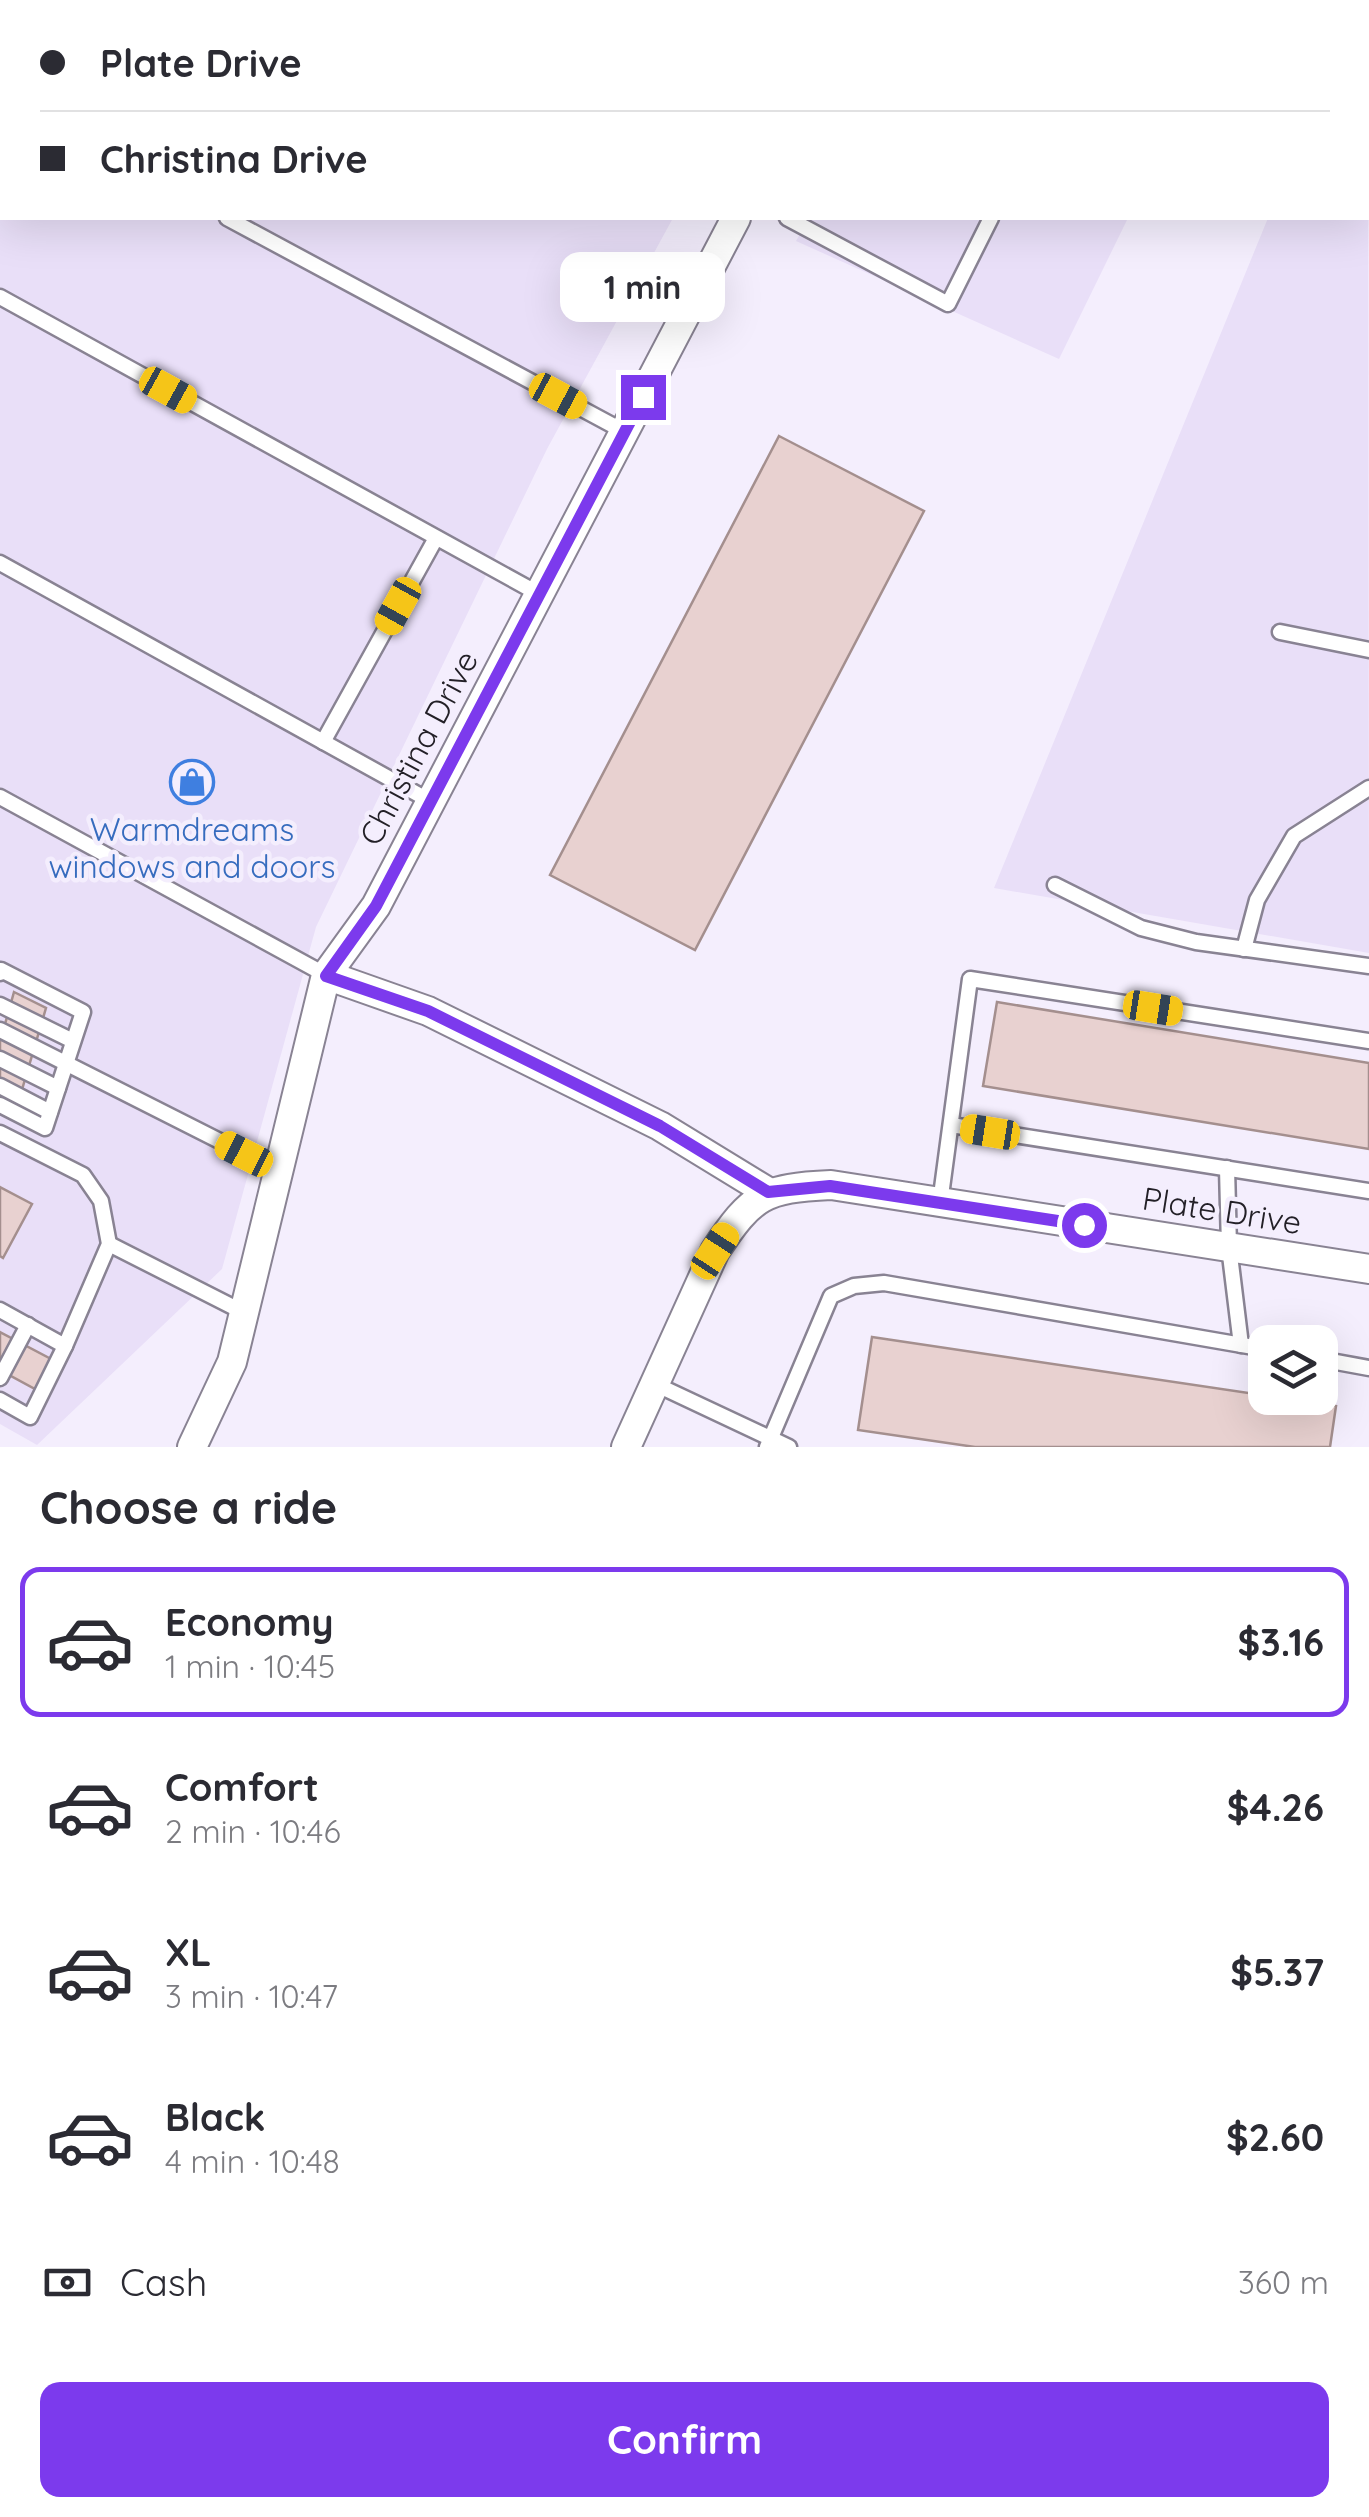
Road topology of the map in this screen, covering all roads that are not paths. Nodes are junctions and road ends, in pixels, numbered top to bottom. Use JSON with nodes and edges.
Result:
{"nodes":[{"id":1,"x":231,"y":220,"type":"edge"},
{"id":2,"x":735,"y":220,"type":"edge"},
{"id":3,"x":792,"y":220,"type":"edge"},
{"id":4,"x":990,"y":220,"type":"edge"},
{"id":5,"x":0,"y":297,"type":"edge"},
{"id":6,"x":625,"y":432,"type":"junction"},
{"id":7,"x":436,"y":538,"type":"junction"},
{"id":8,"x":0,"y":563,"type":"edge"},
{"id":9,"x":538,"y":594,"type":"junction"},
{"id":10,"x":1280,"y":632,"type":"dead end"},
{"id":11,"x":1369,"y":650,"type":"edge"},
{"id":12,"x":323,"y":742,"type":"junction"},
{"id":13,"x":1369,"y":788,"type":"edge"},
{"id":14,"x":0,"y":796,"type":"edge"},
{"id":15,"x":430,"y":801,"type":"junction"},
{"id":16,"x":1055,"y":885,"type":"dead end"},
{"id":17,"x":1244,"y":949,"type":"junction"},
{"id":18,"x":1369,"y":966,"type":"edge"},
{"id":19,"x":0,"y":972,"type":"edge"},
{"id":20,"x":326,"y":976,"type":"junction"},
{"id":21,"x":0,"y":1006,"type":"edge"},
{"id":22,"x":0,"y":1030,"type":"edge"},
{"id":23,"x":1369,"y":1040,"type":"edge"},
{"id":24,"x":73,"y":1041,"type":"junction"},
{"id":25,"x":0,"y":1059,"type":"edge"},
{"id":26,"x":66,"y":1064,"type":"junction"},
{"id":27,"x":0,"y":1086,"type":"edge"},
{"id":28,"x":58,"y":1088,"type":"junction"},
{"id":29,"x":0,"y":1105,"type":"edge"},
{"id":30,"x":50,"y":1112,"type":"junction"},
{"id":31,"x":950,"y":1125,"type":"junction"},
{"id":32,"x":0,"y":1132,"type":"edge"},
{"id":33,"x":1227,"y":1168,"type":"junction"},
{"id":34,"x":280,"y":1172,"type":"junction"},
{"id":35,"x":768,"y":1192,"type":"junction"},
{"id":36,"x":1369,"y":1192,"type":"edge"},
{"id":37,"x":940,"y":1202,"type":"junction"},
{"id":38,"x":110,"y":1244,"type":"junction"},
{"id":39,"x":1230,"y":1247,"type":"junction"},
{"id":40,"x":1369,"y":1269,"type":"edge"},
{"id":41,"x":0,"y":1310,"type":"edge"},
{"id":42,"x":245,"y":1313,"type":"junction"},
{"id":43,"x":28,"y":1325,"type":"junction"},
{"id":44,"x":1240,"y":1345,"type":"junction"},
{"id":45,"x":66,"y":1346,"type":"junction"},
{"id":46,"x":1248,"y":1347,"type":"edge"},
{"id":47,"x":1338,"y":1362,"type":"edge"},
{"id":48,"x":1369,"y":1368,"type":"edge"},
{"id":49,"x":0,"y":1378,"type":"edge"},
{"id":50,"x":655,"y":1384,"type":"junction"},
{"id":51,"x":0,"y":1400,"type":"edge"},
{"id":52,"x":769,"y":1441,"type":"edge"},
{"id":53,"x":192,"y":1447,"type":"edge"},
{"id":54,"x":626,"y":1447,"type":"edge"},
{"id":55,"x":790,"y":1447,"type":"edge"}],
"edges":[{"from":1,"to":6,"type":"lane"},
{"from":2,"to":6,"type":"street","name":"Christina Drive"},
{"from":3,"to":4,"type":"lane"},
{"from":5,"to":7,"type":"lane"},
{"from":6,"to":9,"type":"street","name":"Christina Drive"},
{"from":7,"to":9,"type":"lane"},
{"from":7,"to":12,"type":"lane"},
{"from":8,"to":12,"type":"lane"},
{"from":9,"to":15,"type":"street","name":"Christina Drive"},
{"from":10,"to":11,"type":"lane"},
{"from":12,"to":15,"type":"lane"},
{"from":13,"to":17,"type":"lane"},
{"from":14,"to":20,"type":"lane"},
{"from":15,"to":20,"type":"street","name":"Christina Drive"},
{"from":16,"to":17,"type":"lane"},
{"from":17,"to":18,"type":"lane"},
{"from":19,"to":24,"type":"lane"},
{"from":20,"to":34,"type":"street","name":"Christina Drive"},
{"from":20,"to":35,"type":"street"},
{"from":21,"to":24,"type":"lane"},
{"from":22,"to":26,"type":"lane"},
{"from":23,"to":31,"type":"lane"},
{"from":24,"to":26,"type":"lane"},
{"from":25,"to":28,"type":"lane"},
{"from":26,"to":28,"type":"lane"},
{"from":26,"to":34,"type":"lane"},
{"from":27,"to":30,"type":"lane"},
{"from":28,"to":30,"type":"lane"},
{"from":29,"to":30,"type":"lane"},
{"from":31,"to":33,"type":"lane"},
{"from":31,"to":37,"type":"lane"},
{"from":32,"to":38,"type":"lane"},
{"from":33,"to":36,"type":"lane"},
{"from":33,"to":39,"type":"lane"},
{"from":34,"to":42,"type":"street","name":"Christina Drive"},
{"from":35,"to":37,"type":"street","name":"Plate Drive"},
{"from":35,"to":50,"type":"street"},
{"from":37,"to":39,"type":"street","name":"Plate Drive"},
{"from":38,"to":42,"type":"lane"},
{"from":38,"to":45,"type":"lane"},
{"from":39,"to":40,"type":"street","name":"Plate Drive"},
{"from":39,"to":44,"type":"lane"},
{"from":41,"to":43,"type":"lane"},
{"from":42,"to":53,"type":"street","name":"Christina Drive"},
{"from":43,"to":45,"type":"lane"},
{"from":43,"to":49,"type":"lane"},
{"from":44,"to":46,"type":"lane"},
{"from":44,"to":52,"type":"lane"},
{"from":45,"to":51,"type":"lane"},
{"from":47,"to":48,"type":"lane"},
{"from":50,"to":52,"type":"lane"},
{"from":50,"to":54,"type":"street"},
{"from":52,"to":55,"type":"lane"}]}
